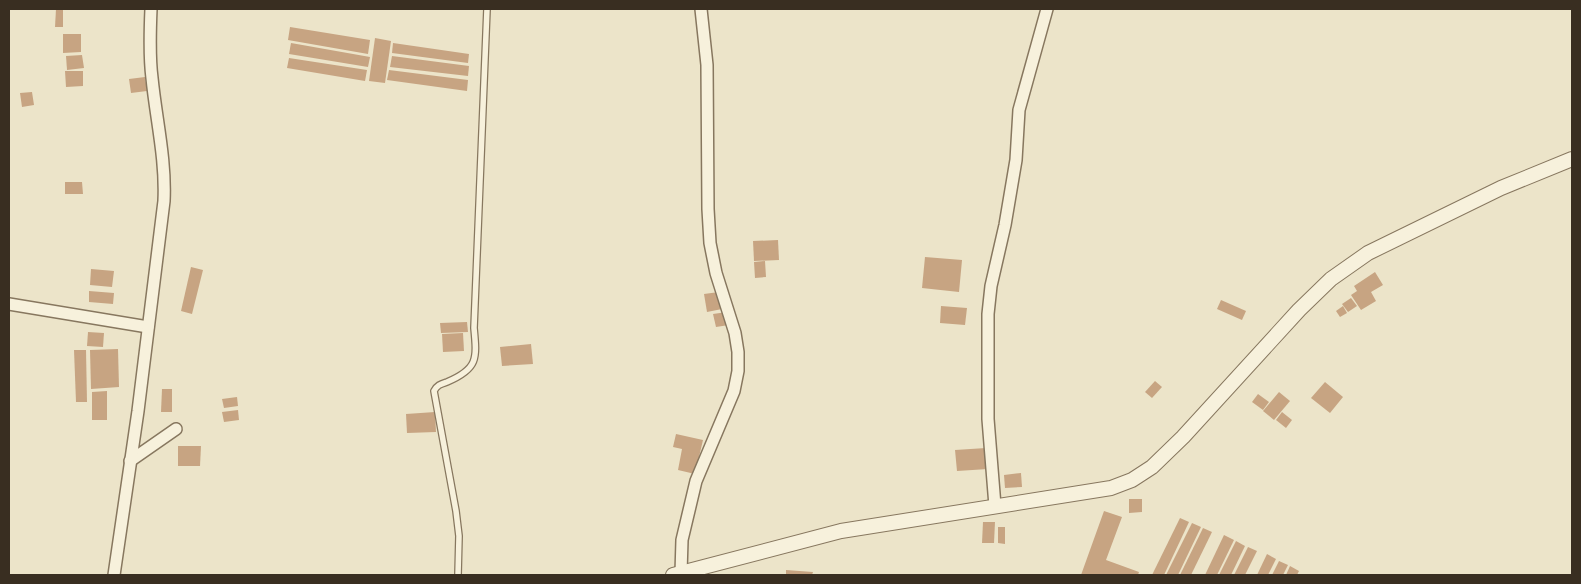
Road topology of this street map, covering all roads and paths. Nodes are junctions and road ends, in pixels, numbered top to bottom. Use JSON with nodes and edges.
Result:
{"nodes":[{"id":1,"x":151,"y":9,"type":"edge"},
{"id":2,"x":487,"y":9,"type":"edge"},
{"id":3,"x":701,"y":9,"type":"edge"},
{"id":4,"x":1047,"y":9,"type":"edge"},
{"id":5,"x":1572,"y":159,"type":"edge"},
{"id":6,"x":9,"y":304,"type":"edge"},
{"id":7,"x":148,"y":327,"type":"junction"},
{"id":8,"x":176,"y":429,"type":"dead end"},
{"id":9,"x":130,"y":461,"type":"junction"},
{"id":10,"x":995,"y":506,"type":"junction"},
{"id":11,"x":677,"y":574,"type":"edge"},
{"id":12,"x":114,"y":575,"type":"edge"},
{"id":13,"x":458,"y":575,"type":"edge"}],
"edges":[{"from":1,"to":7,"type":"street"},
{"from":2,"to":13,"type":"lane"},
{"from":3,"to":11,"type":"street"},
{"from":4,"to":10,"type":"street"},
{"from":5,"to":10,"type":"street"},
{"from":6,"to":7,"type":"street"},
{"from":7,"to":9,"type":"street"},
{"from":8,"to":9,"type":"street"},
{"from":9,"to":12,"type":"street"},
{"from":10,"to":11,"type":"street"}]}
